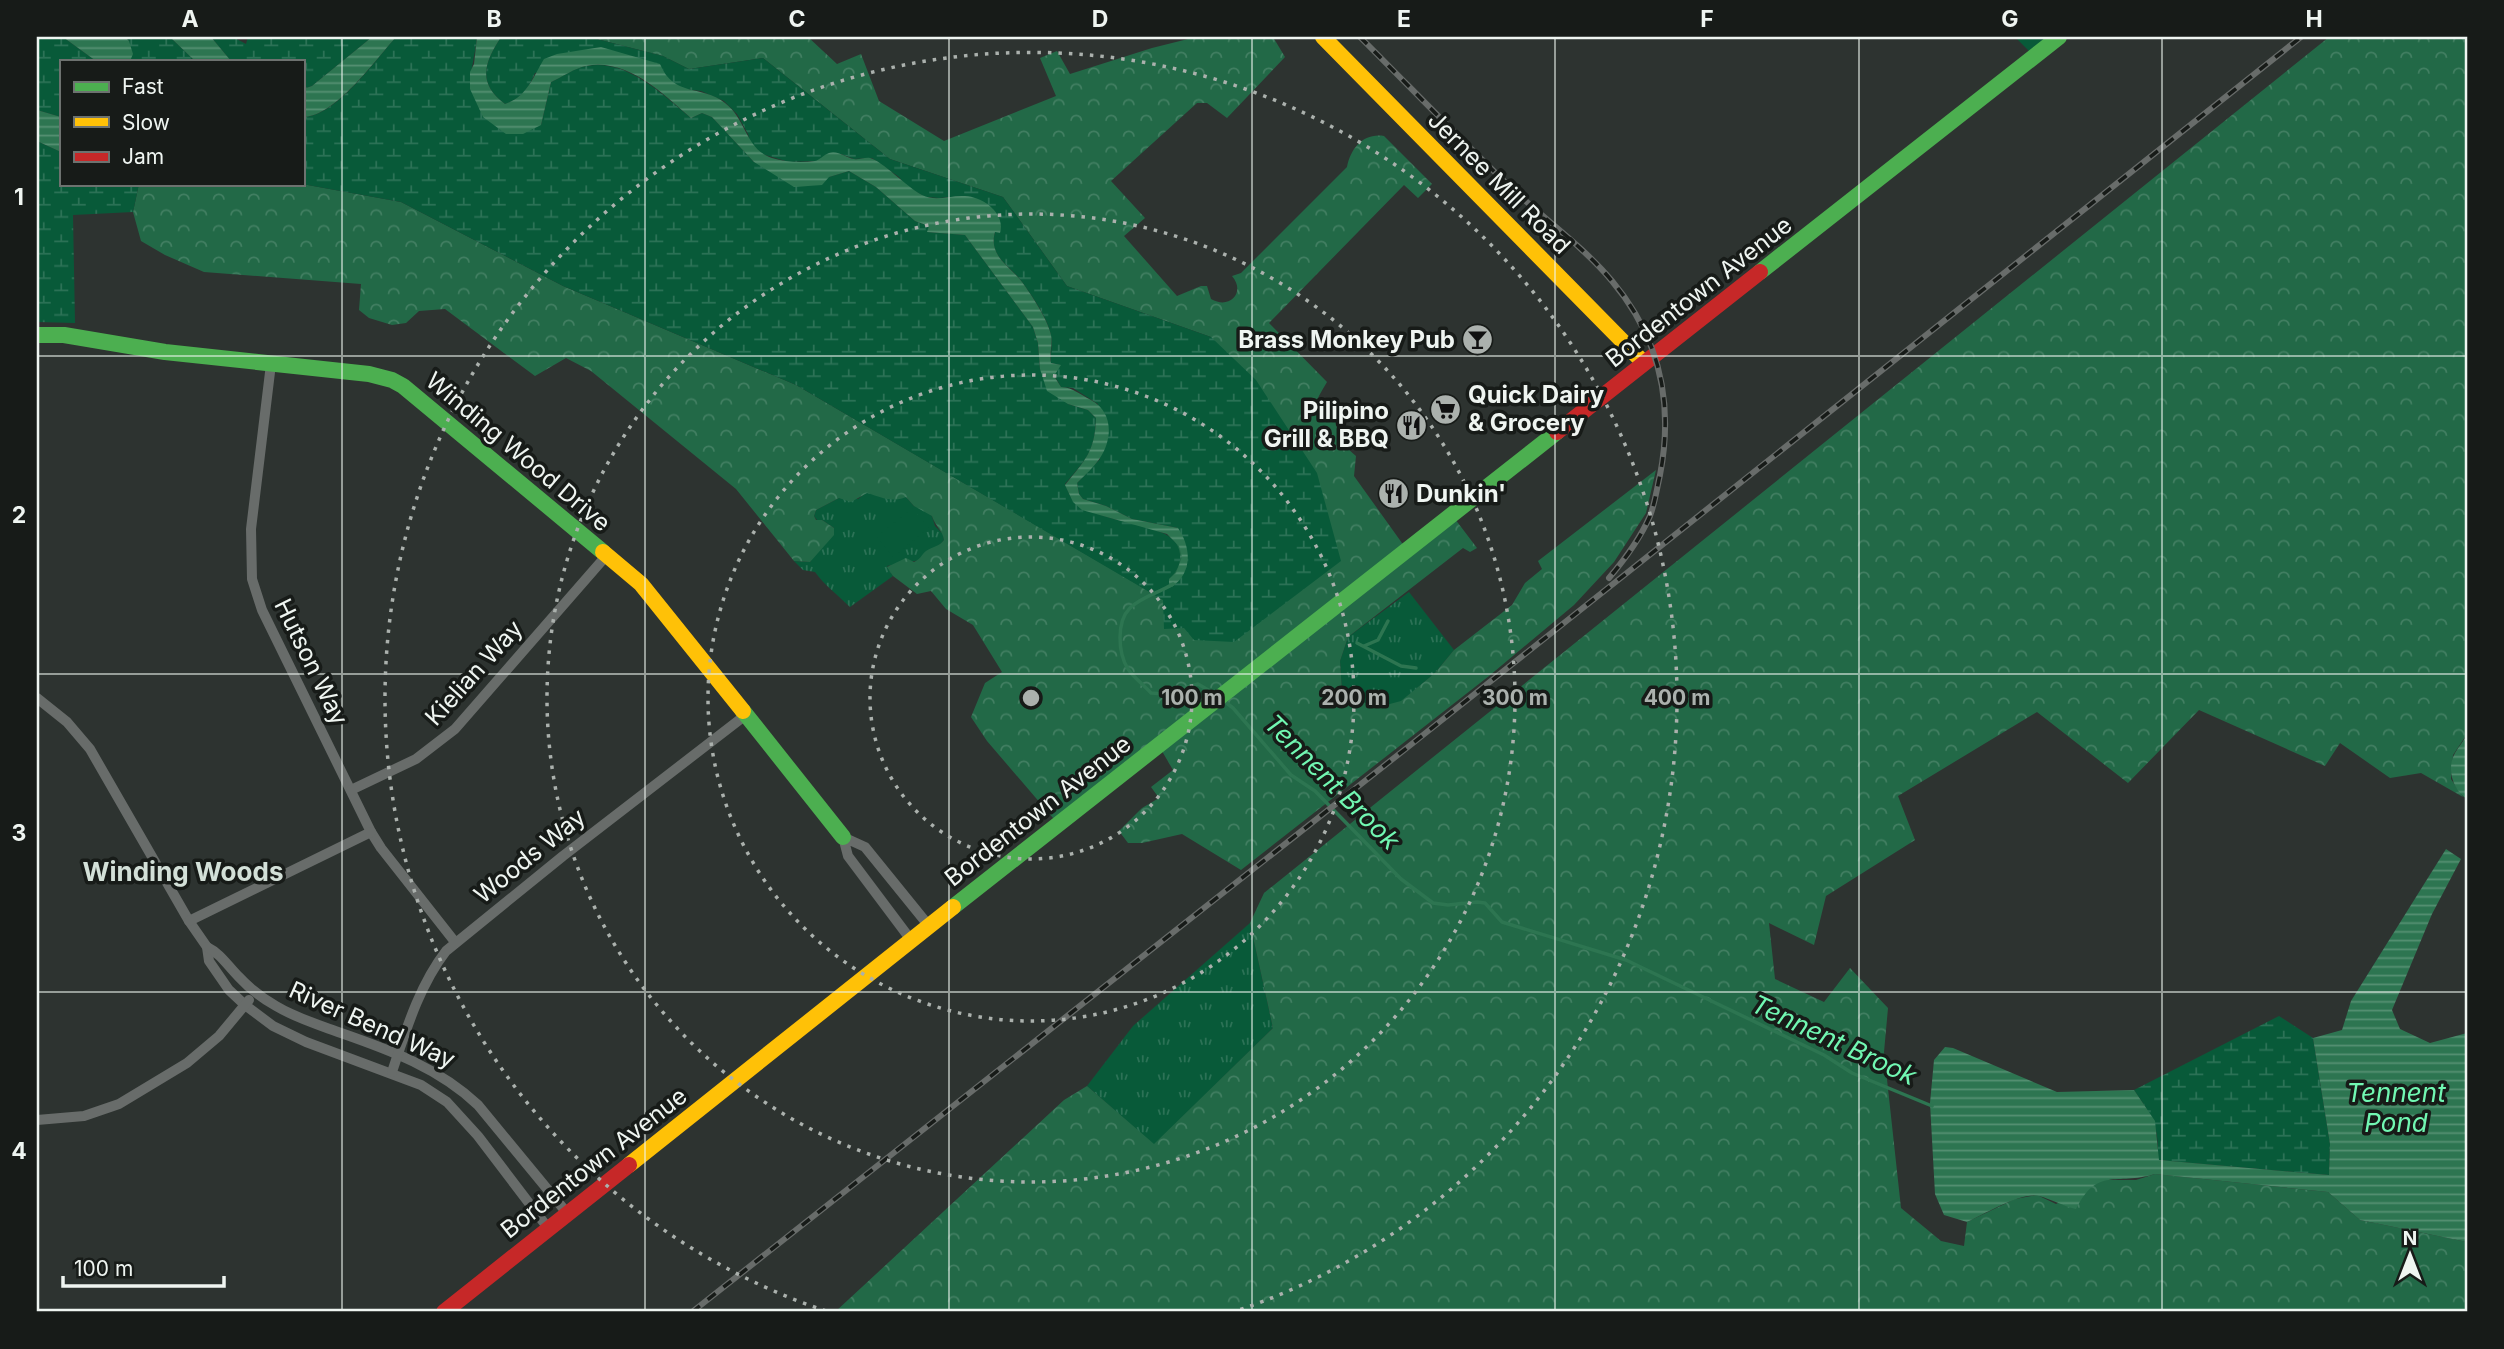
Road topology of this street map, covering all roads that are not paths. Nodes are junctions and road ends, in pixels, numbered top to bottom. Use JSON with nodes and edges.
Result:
{"nodes":[{"id":1,"x":1323,"y":37,"type":"edge"},
{"id":2,"x":2059,"y":37,"type":"edge"},
{"id":3,"x":37,"y":335,"type":"edge"},
{"id":4,"x":1643,"y":362,"type":"junction"},
{"id":5,"x":271,"y":364,"type":"junction"},
{"id":6,"x":606,"y":556,"type":"junction"},
{"id":7,"x":37,"y":698,"type":"edge"},
{"id":8,"x":747,"y":714,"type":"junction"},
{"id":9,"x":351,"y":790,"type":"junction"},
{"id":10,"x":371,"y":831,"type":"junction"},
{"id":11,"x":844,"y":836,"type":"junction"},
{"id":12,"x":190,"y":921,"type":"junction"},
{"id":13,"x":929,"y":926,"type":"junction"},
{"id":14,"x":911,"y":940,"type":"junction"},
{"id":15,"x":455,"y":942,"type":"junction"},
{"id":16,"x":207,"y":947,"type":"junction"},
{"id":17,"x":255,"y":992,"type":"junction"},
{"id":18,"x":245,"y":1005,"type":"junction"},
{"id":19,"x":398,"y":1054,"type":"junction"},
{"id":20,"x":392,"y":1072,"type":"junction"},
{"id":21,"x":37,"y":1120,"type":"edge"},
{"id":22,"x":567,"y":1213,"type":"junction"},
{"id":23,"x":548,"y":1228,"type":"junction"},
{"id":24,"x":444,"y":1312,"type":"edge"}],
"edges":[{"from":1,"to":4,"type":"main road","name":"Jernee Mill Road"},
{"from":2,"to":4,"type":"main road","name":"Bordentown Avenue"},
{"from":3,"to":5,"type":"main road","name":"Winding Wood Drive"},
{"from":4,"to":13,"type":"main road","name":"Bordentown Avenue"},
{"from":5,"to":6,"type":"main road","name":"Winding Wood Drive"},
{"from":5,"to":9,"type":"street","name":"Hutson Way"},
{"from":6,"to":8,"type":"main road","name":"Winding Wood Drive"},
{"from":6,"to":9,"type":"street","name":"Kielian Way"},
{"from":7,"to":12,"type":"street","name":"River Bend Way"},
{"from":8,"to":11,"type":"main road","name":"Winding Wood Drive"},
{"from":8,"to":15,"type":"street","name":"Woods Way"},
{"from":9,"to":10,"type":"street","name":"Hutson Way"},
{"from":10,"to":12,"type":"street"},
{"from":10,"to":15,"type":"street","name":"Hutson Way"},
{"from":11,"to":13,"type":"street","name":"Winding Wood Drive"},
{"from":11,"to":14,"type":"street","name":"Winding Wood Drive"},
{"from":12,"to":16,"type":"street","name":"River Bend Way"},
{"from":13,"to":14,"type":"main road","name":"Bordentown Avenue"},
{"from":14,"to":22,"type":"main road","name":"Bordentown Avenue"},
{"from":15,"to":19,"type":"street","name":"Woods Way"},
{"from":16,"to":17,"type":"street","name":"River Bend Way"},
{"from":16,"to":18,"type":"street","name":"River Bend Way"},
{"from":17,"to":18,"type":"street"},
{"from":17,"to":19,"type":"street","name":"River Bend Way"},
{"from":18,"to":20,"type":"street","name":"River Bend Way"},
{"from":18,"to":21,"type":"street"},
{"from":19,"to":20,"type":"street","name":"Woods Way"},
{"from":19,"to":22,"type":"street","name":"River Bend Way"},
{"from":20,"to":23,"type":"street","name":"River Bend Way"},
{"from":22,"to":23,"type":"main road","name":"Bordentown Avenue"},
{"from":23,"to":24,"type":"main road","name":"Bordentown Avenue"}]}
